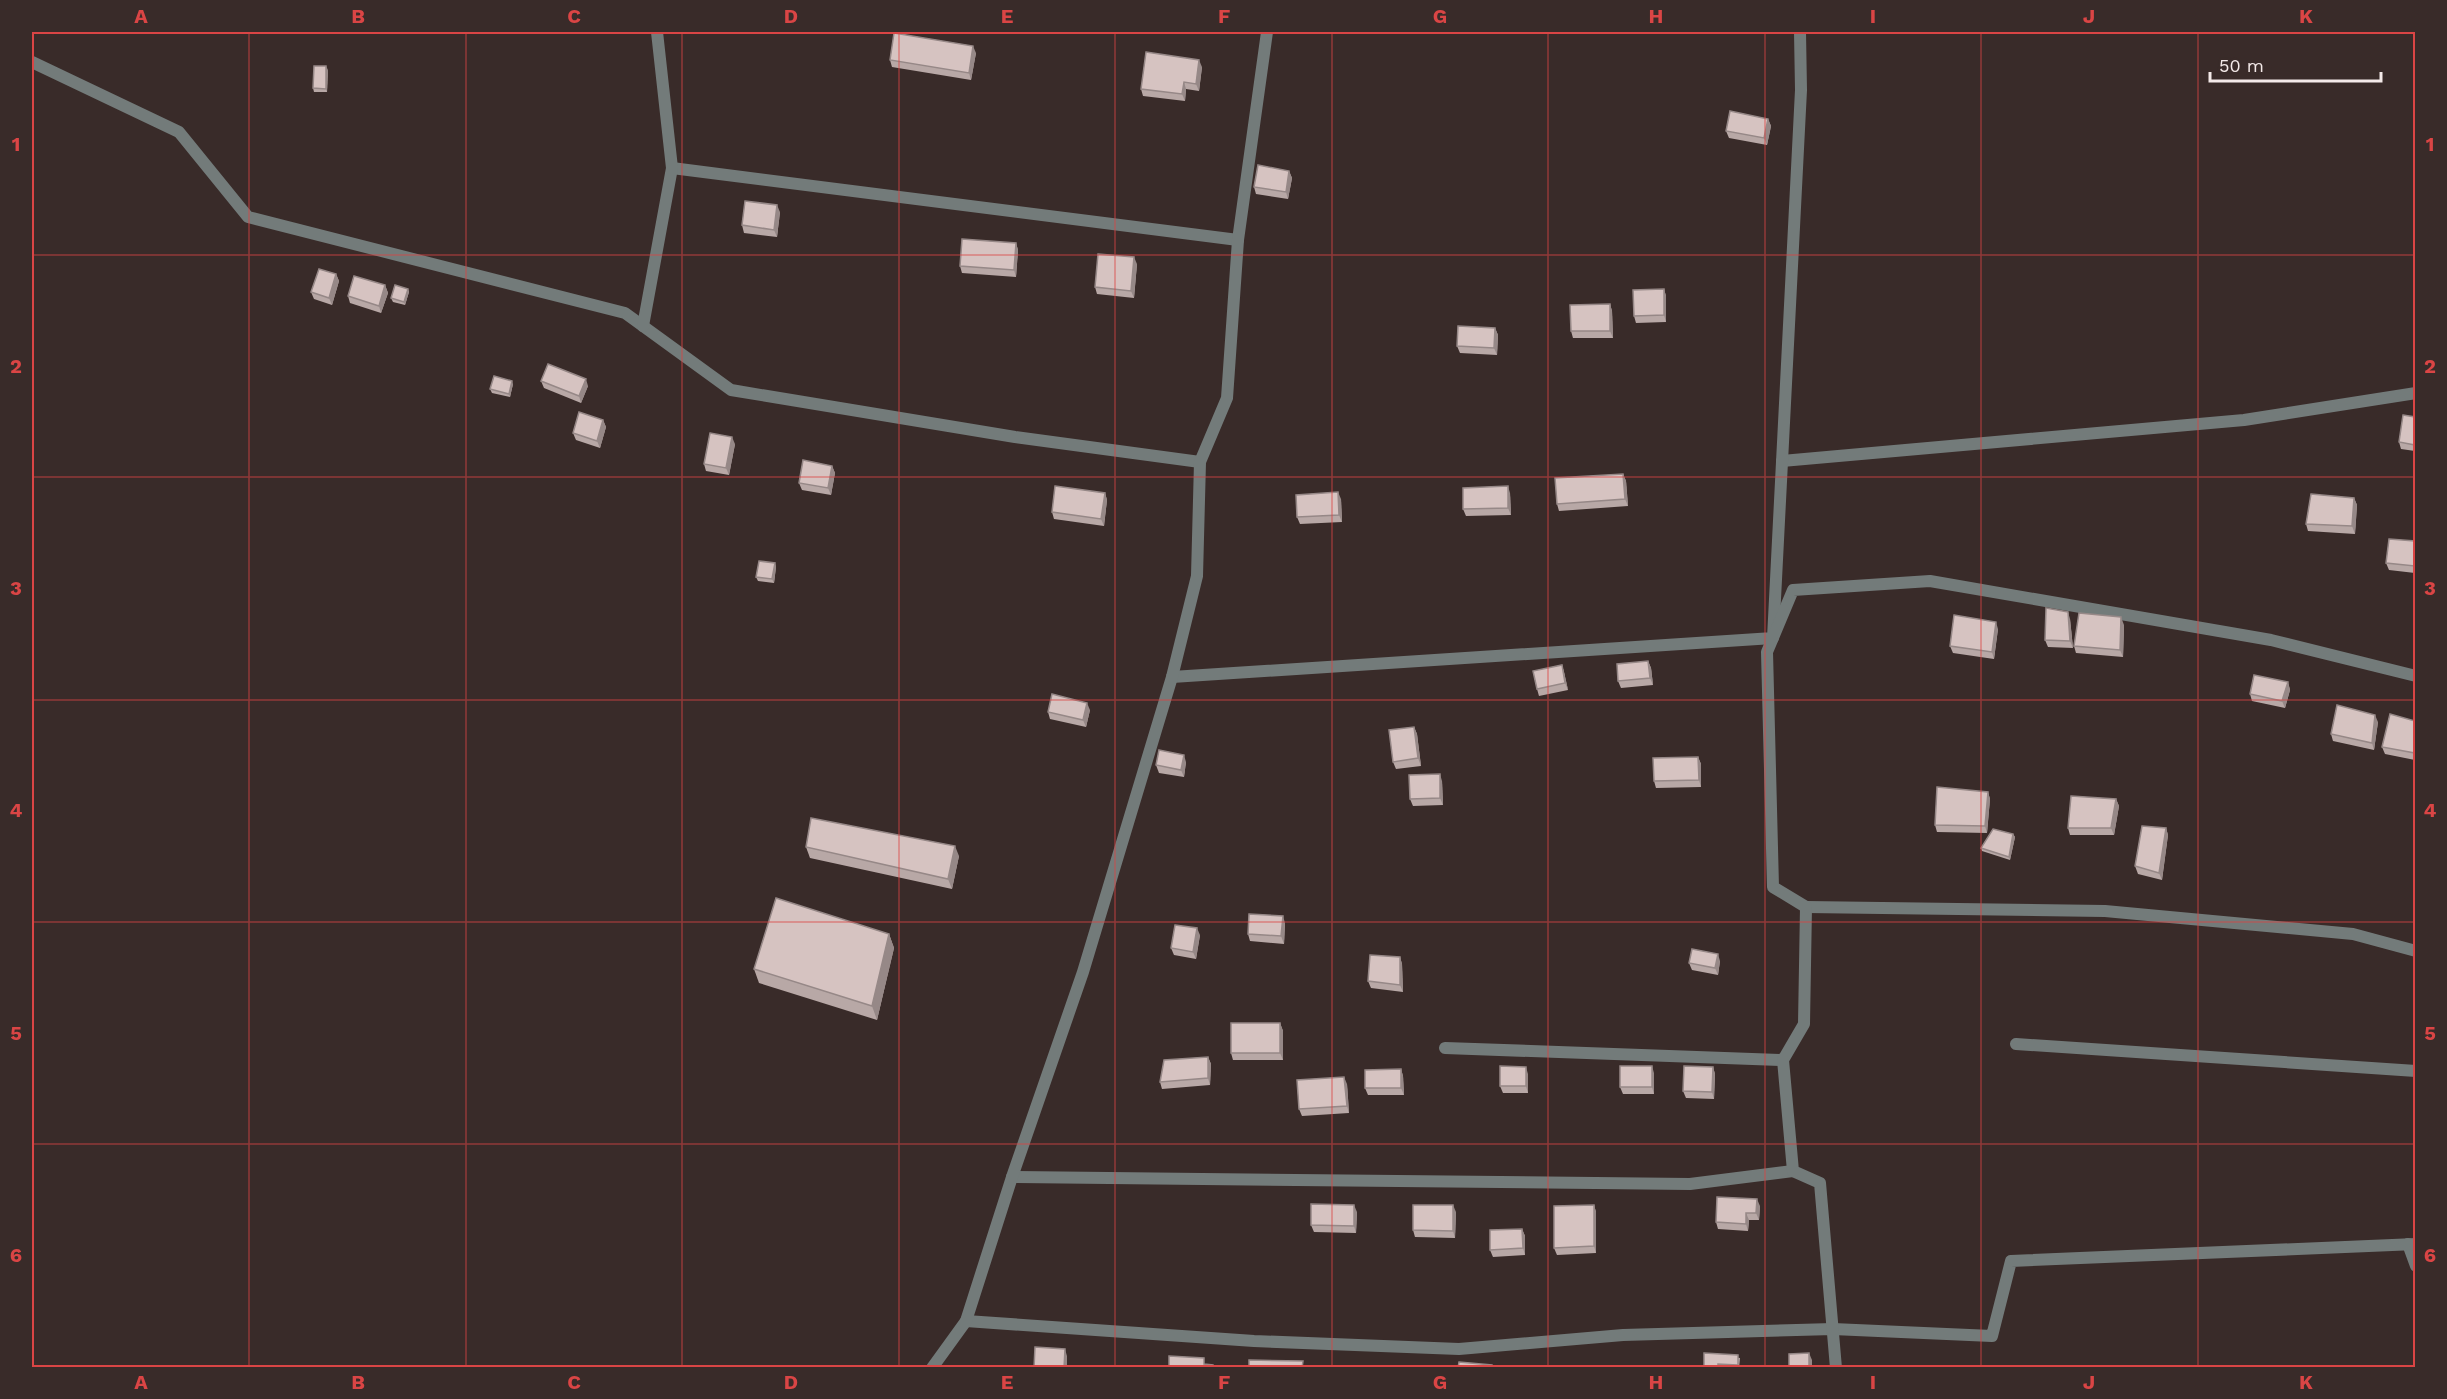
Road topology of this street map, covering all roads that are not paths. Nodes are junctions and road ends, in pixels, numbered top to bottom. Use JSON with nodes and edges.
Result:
{"nodes":[{"id":1,"x":657,"y":32,"type":"edge"},
{"id":2,"x":1267,"y":32,"type":"edge"},
{"id":3,"x":1800,"y":32,"type":"edge"},
{"id":4,"x":32,"y":62,"type":"edge"},
{"id":5,"x":672,"y":168,"type":"junction"},
{"id":6,"x":1238,"y":240,"type":"junction"},
{"id":7,"x":643,"y":326,"type":"junction"},
{"id":8,"x":2415,"y":393,"type":"edge"},
{"id":9,"x":1782,"y":461,"type":"junction"},
{"id":10,"x":1200,"y":462,"type":"junction"},
{"id":11,"x":1773,"y":638,"type":"junction"},
{"id":12,"x":2415,"y":676,"type":"edge"},
{"id":13,"x":1172,"y":677,"type":"junction"},
{"id":14,"x":1806,"y":907,"type":"junction"},
{"id":15,"x":2415,"y":951,"type":"edge"},
{"id":16,"x":2016,"y":1044,"type":"dead end"},
{"id":17,"x":1445,"y":1048,"type":"dead end"},
{"id":18,"x":1783,"y":1060,"type":"junction"},
{"id":19,"x":2415,"y":1071,"type":"edge"},
{"id":20,"x":1792,"y":1171,"type":"junction"},
{"id":21,"x":1012,"y":1177,"type":"junction"},
{"id":22,"x":2412,"y":1244,"type":"edge"},
{"id":23,"x":2415,"y":1266,"type":"edge"},
{"id":24,"x":966,"y":1321,"type":"junction"},
{"id":25,"x":1833,"y":1329,"type":"junction"},
{"id":26,"x":932,"y":1368,"type":"edge"},
{"id":27,"x":1836,"y":1368,"type":"edge"}],
"edges":[{"from":1,"to":5,"type":"street"},
{"from":2,"to":6,"type":"street"},
{"from":3,"to":9,"type":"street"},
{"from":4,"to":7,"type":"street"},
{"from":5,"to":6,"type":"street"},
{"from":5,"to":7,"type":"street"},
{"from":6,"to":10,"type":"street"},
{"from":7,"to":10,"type":"street"},
{"from":8,"to":9,"type":"street"},
{"from":9,"to":11,"type":"street"},
{"from":10,"to":13,"type":"street"},
{"from":11,"to":12,"type":"street"},
{"from":11,"to":13,"type":"street"},
{"from":11,"to":14,"type":"street"},
{"from":13,"to":21,"type":"street"},
{"from":14,"to":15,"type":"street"},
{"from":14,"to":18,"type":"street"},
{"from":16,"to":19,"type":"street"},
{"from":17,"to":18,"type":"street"},
{"from":18,"to":20,"type":"street"},
{"from":20,"to":21,"type":"street"},
{"from":20,"to":25,"type":"street"},
{"from":21,"to":24,"type":"street"},
{"from":22,"to":23,"type":"street"},
{"from":22,"to":25,"type":"street"},
{"from":24,"to":25,"type":"street"},
{"from":24,"to":26,"type":"street"},
{"from":25,"to":27,"type":"street"}]}
